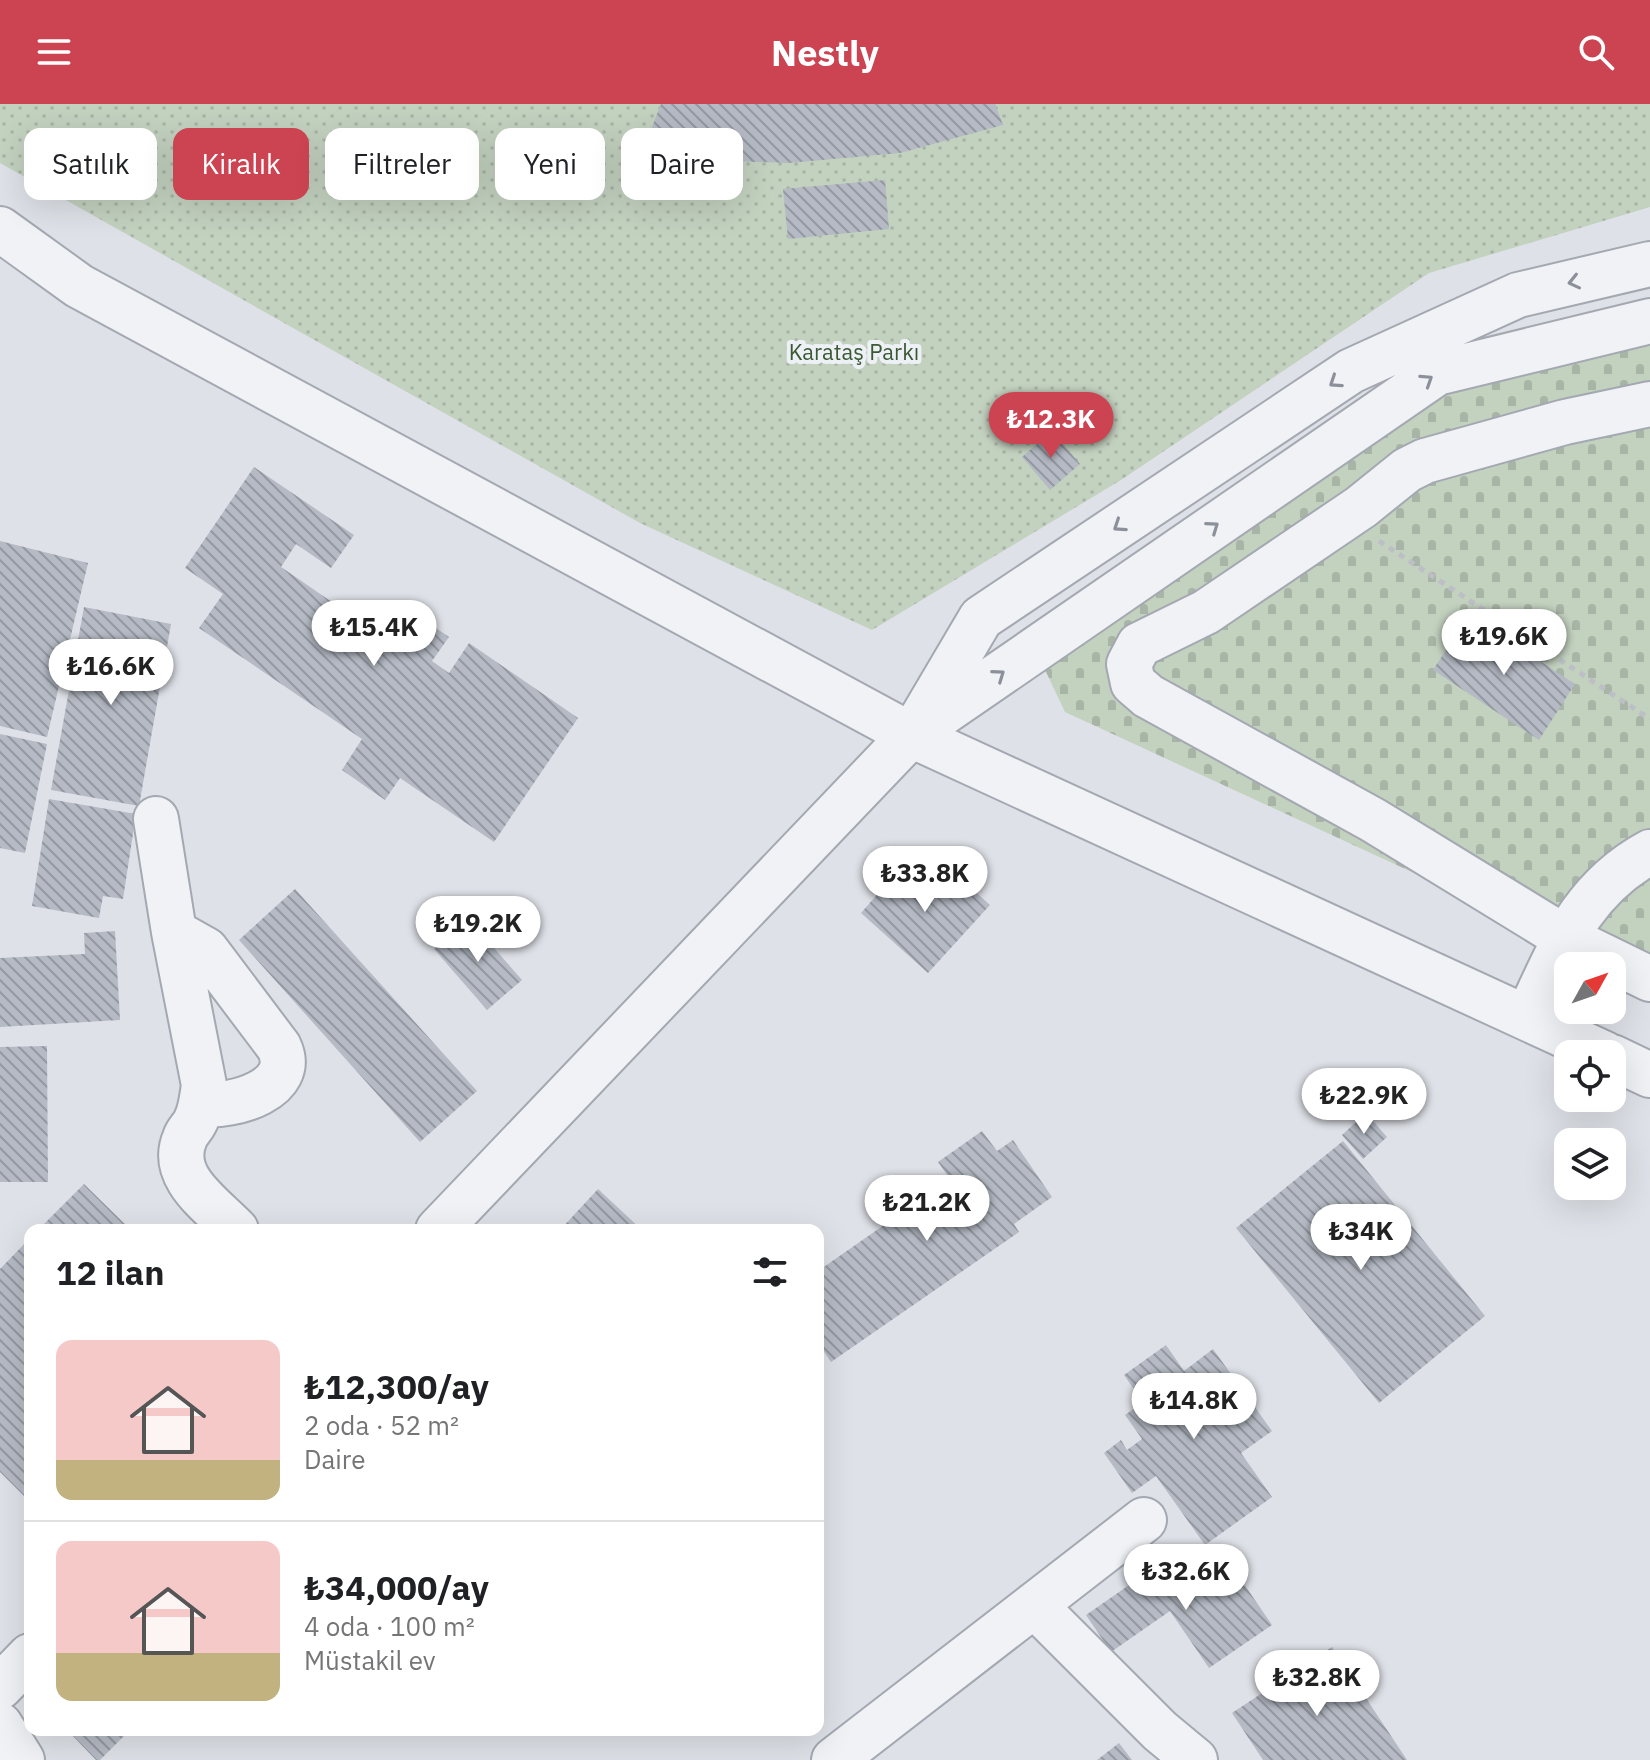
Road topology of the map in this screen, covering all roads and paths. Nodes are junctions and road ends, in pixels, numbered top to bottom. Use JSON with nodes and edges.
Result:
{"nodes":[{"id":1,"x":0,"y":229,"type":"edge"},
{"id":2,"x":1650,"y":264,"type":"edge"},
{"id":3,"x":1650,"y":321,"type":"edge"},
{"id":4,"x":1650,"y":404,"type":"edge"},
{"id":5,"x":1368,"y":534,"type":"dead end"},
{"id":6,"x":1650,"y":719,"type":"edge"},
{"id":7,"x":911,"y":735,"type":"junction"},
{"id":8,"x":156,"y":819,"type":"dead end"},
{"id":9,"x":1650,"y":852,"type":"edge"},
{"id":10,"x":174,"y":932,"type":"junction"},
{"id":11,"x":1564,"y":937,"type":"junction"},
{"id":12,"x":1650,"y":979,"type":"edge"},
{"id":13,"x":1527,"y":1018,"type":"junction"},
{"id":14,"x":1575,"y":1040,"type":"edge"},
{"id":15,"x":1626,"y":1064,"type":"edge"},
{"id":16,"x":1650,"y":1075,"type":"edge"},
{"id":17,"x":201,"y":1104,"type":"junction"},
{"id":18,"x":230,"y":1224,"type":"edge"},
{"id":19,"x":444,"y":1224,"type":"edge"},
{"id":20,"x":1144,"y":1520,"type":"dead end"},
{"id":21,"x":1034,"y":1605,"type":"junction"},
{"id":22,"x":24,"y":1662,"type":"edge"},
{"id":23,"x":0,"y":1687,"type":"edge"},
{"id":24,"x":0,"y":1725,"type":"edge"},
{"id":25,"x":22,"y":1760,"type":"edge"},
{"id":26,"x":834,"y":1760,"type":"edge"},
{"id":27,"x":1195,"y":1760,"type":"edge"}],
"edges":[{"from":1,"to":7,"type":"street"},
{"from":2,"to":7,"type":"street","one_way":true},
{"from":7,"to":3,"type":"street","one_way":true},
{"from":4,"to":11,"type":"street"},
{"from":5,"to":6,"type":"path"},
{"from":7,"to":13,"type":"street"},
{"from":7,"to":19,"type":"street"},
{"from":8,"to":10,"type":"street"},
{"from":9,"to":11,"type":"street"},
{"from":10,"to":17,"type":"street"},
{"from":10,"to":17,"type":"street"},
{"from":11,"to":12,"type":"street"},
{"from":11,"to":13,"type":"street"},
{"from":13,"to":14,"type":"street"},
{"from":15,"to":16,"type":"street"},
{"from":17,"to":18,"type":"street"},
{"from":20,"to":21,"type":"street"},
{"from":21,"to":26,"type":"street"},
{"from":21,"to":27,"type":"street"},
{"from":22,"to":23,"type":"street"},
{"from":24,"to":25,"type":"street"}]}
